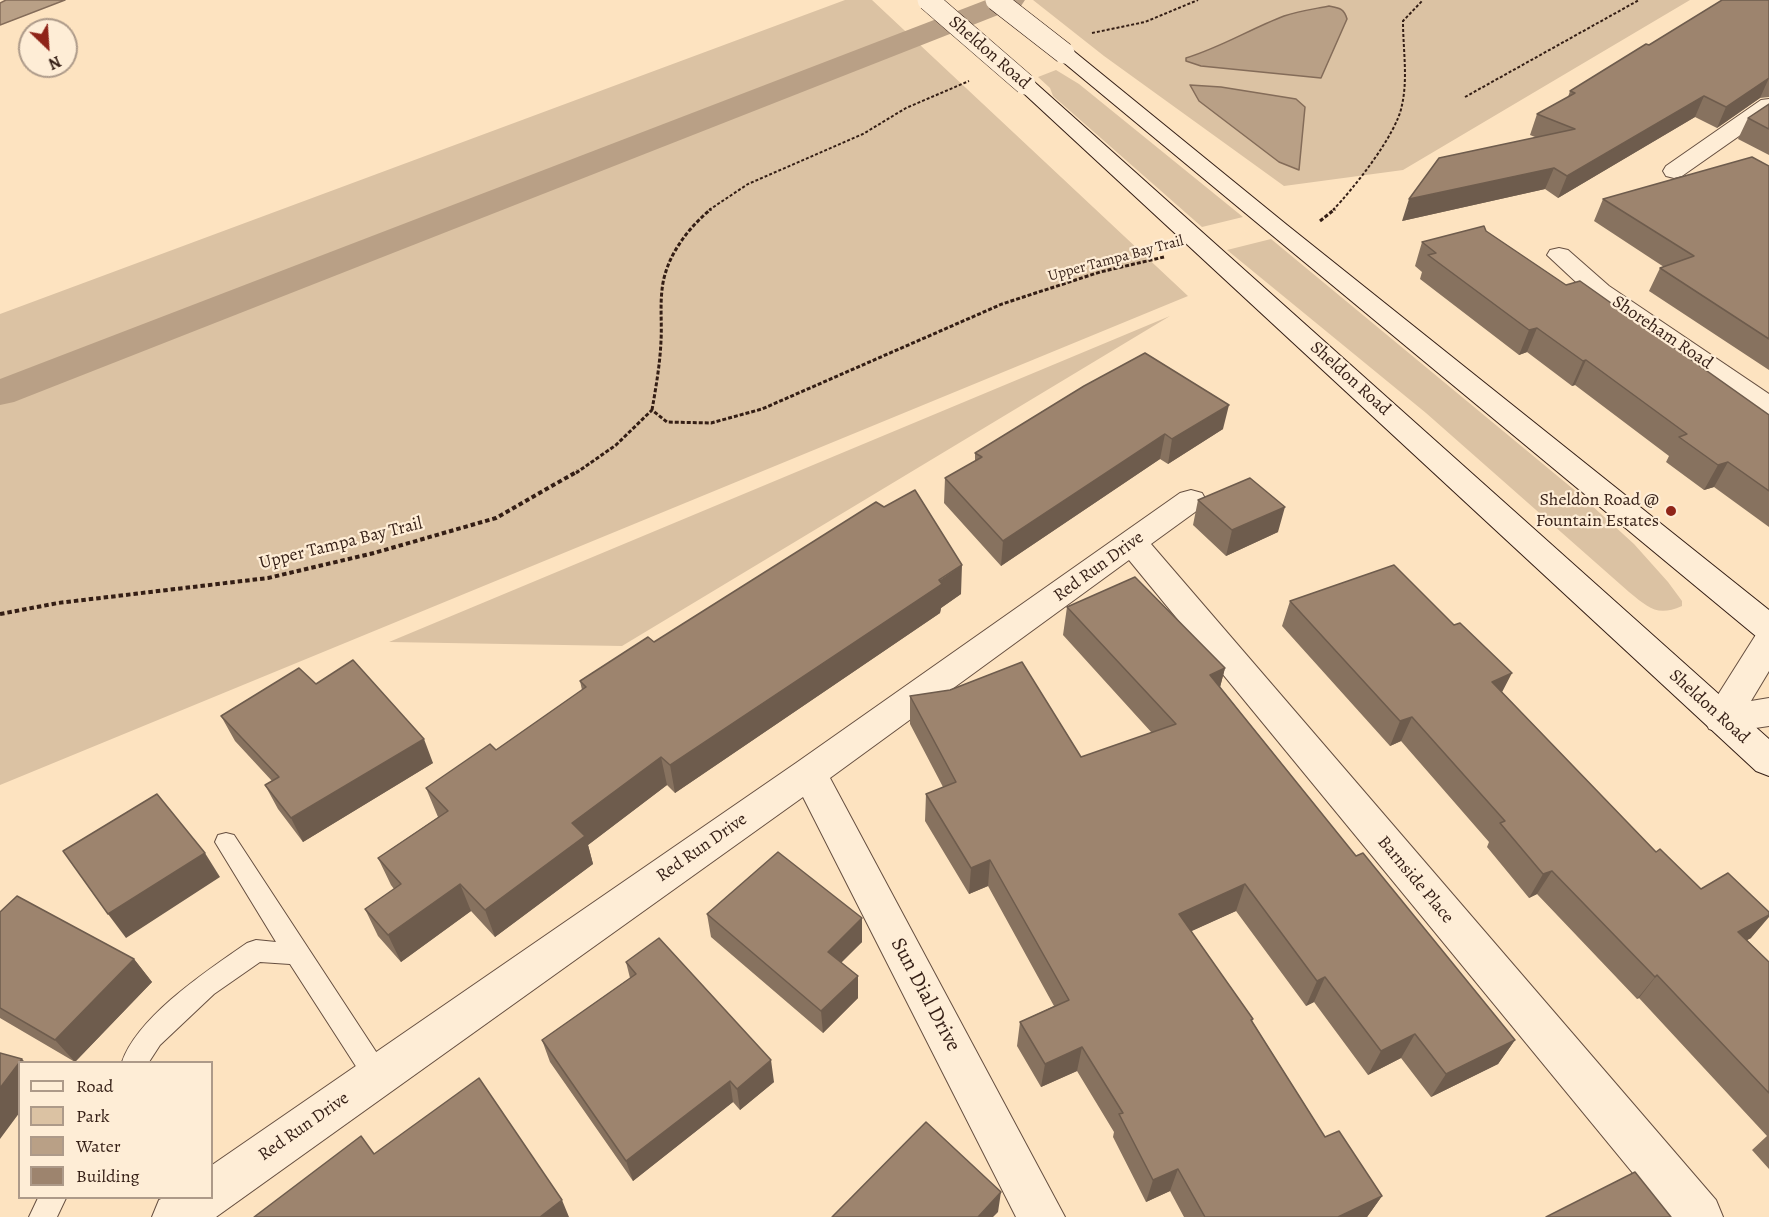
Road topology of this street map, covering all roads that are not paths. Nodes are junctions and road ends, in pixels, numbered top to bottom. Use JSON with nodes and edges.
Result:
{"nodes":[{"id":1,"x":928,"y":0,"type":"edge"},
{"id":2,"x":996,"y":0,"type":"edge"},
{"id":3,"x":1769,"y":105,"type":"edge"},
{"id":4,"x":1707,"y":148,"type":"junction"},
{"id":5,"x":1728,"y":159,"type":"dead end"},
{"id":6,"x":1674,"y":171,"type":"dead end"},
{"id":7,"x":1559,"y":255,"type":"dead end"},
{"id":8,"x":1769,"y":407,"type":"edge"},
{"id":9,"x":1191,"y":500,"type":"dead end"},
{"id":10,"x":1132,"y":543,"type":"junction"},
{"id":11,"x":1769,"y":628,"type":"edge"},
{"id":12,"x":1769,"y":642,"type":"edge"},
{"id":13,"x":1769,"y":712,"type":"edge"},
{"id":14,"x":1722,"y":719,"type":"junction"},
{"id":15,"x":1769,"y":761,"type":"edge"},
{"id":16,"x":809,"y":773,"type":"junction"},
{"id":17,"x":226,"y":842,"type":"dead end"},
{"id":18,"x":297,"y":954,"type":"junction"},
{"id":19,"x":136,"y":1061,"type":"edge"},
{"id":20,"x":377,"y":1076,"type":"junction"},
{"id":21,"x":213,"y":1191,"type":"edge"},
{"id":22,"x":51,"y":1199,"type":"edge"},
{"id":23,"x":201,"y":1199,"type":"edge"},
{"id":24,"x":43,"y":1217,"type":"edge"},
{"id":25,"x":176,"y":1217,"type":"edge"},
{"id":26,"x":1041,"y":1217,"type":"edge"},
{"id":27,"x":1699,"y":1217,"type":"edge"}],
"edges":[{"from":1,"to":14,"type":"main road","name":"Sheldon Road","bridge":true},
{"from":2,"to":11,"type":"main road","bridge":true},
{"from":3,"to":4,"type":"main road"},
{"from":4,"to":5,"type":"main road"},
{"from":4,"to":6,"type":"main road"},
{"from":7,"to":8,"type":"main road","name":"Shoreham Road"},
{"from":9,"to":10,"type":"main road","name":"Red Run Drive"},
{"from":10,"to":16,"type":"main road","name":"Red Run Drive"},
{"from":10,"to":27,"type":"main road","name":"Barnside Place"},
{"from":12,"to":14,"type":"main road"},
{"from":13,"to":14,"type":"main road"},
{"from":14,"to":15,"type":"main road","name":"Sheldon Road"},
{"from":16,"to":20,"type":"main road","name":"Red Run Drive"},
{"from":16,"to":26,"type":"main road","name":"Sun Dial Drive"},
{"from":17,"to":18,"type":"lane"},
{"from":18,"to":19,"type":"lane"},
{"from":18,"to":20,"type":"lane"},
{"from":20,"to":21,"type":"main road","name":"Red Run Drive"},
{"from":22,"to":24,"type":"lane"},
{"from":23,"to":25,"type":"main road"}]}
